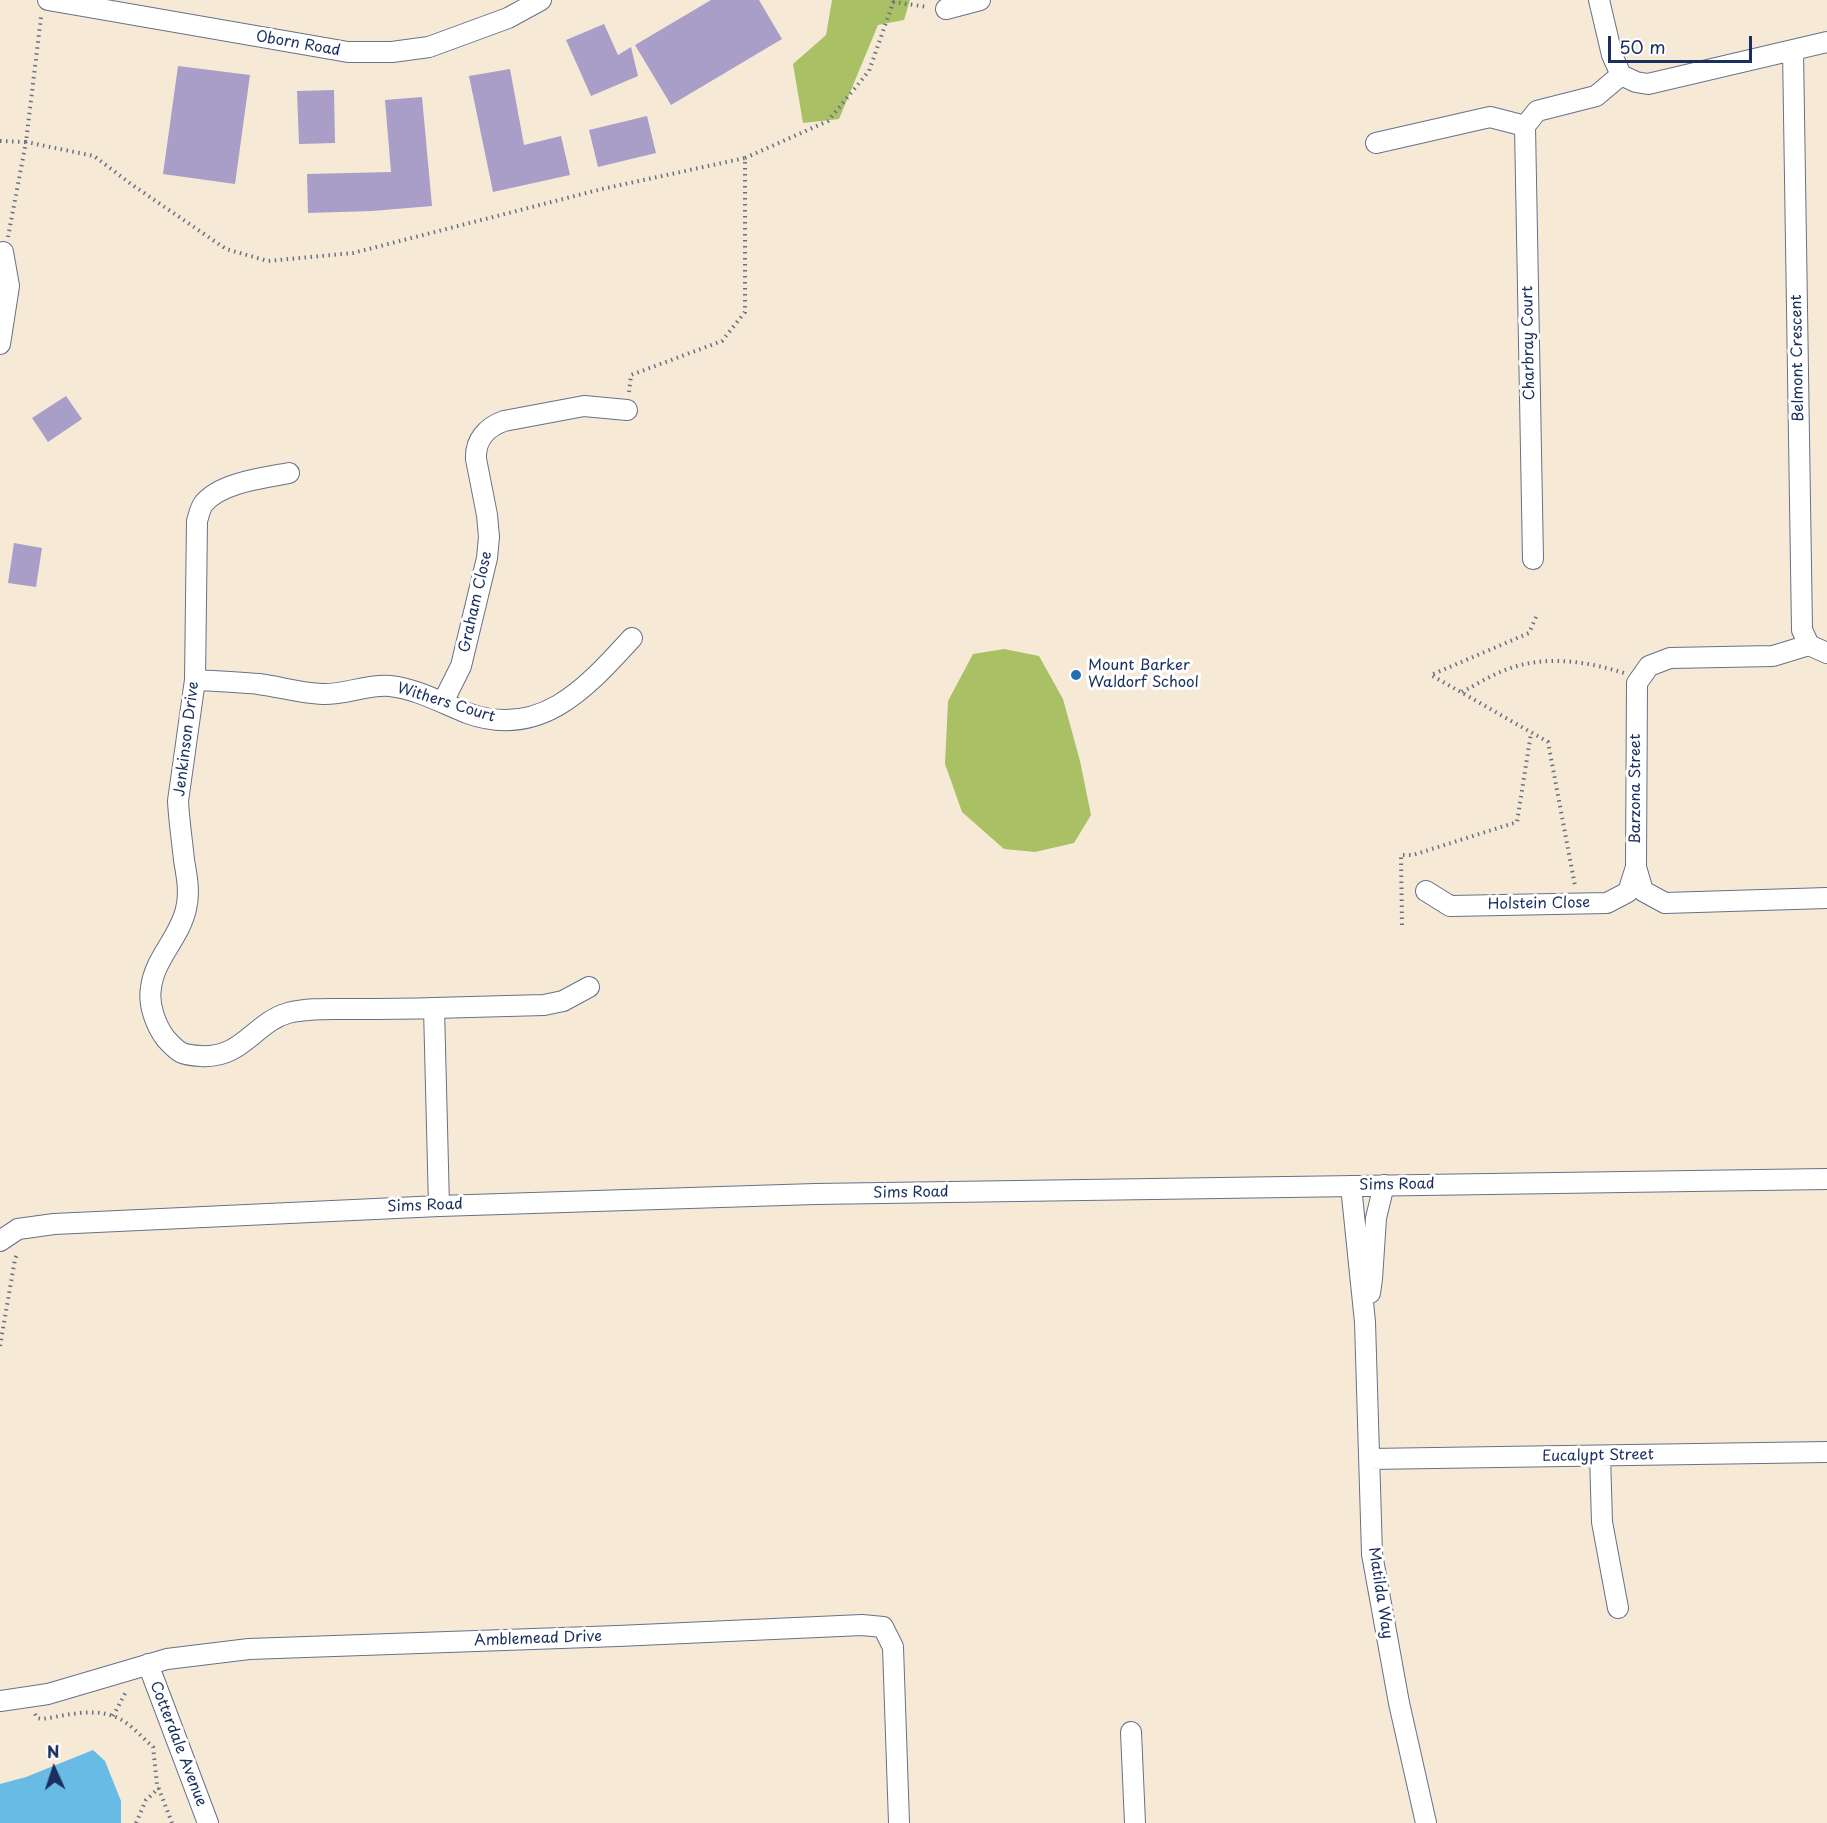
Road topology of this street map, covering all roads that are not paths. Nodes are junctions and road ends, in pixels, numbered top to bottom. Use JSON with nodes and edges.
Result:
{"nodes":[{"id":1,"x":541,"y":0,"type":"edge"},
{"id":2,"x":980,"y":0,"type":"edge"},
{"id":3,"x":1599,"y":0,"type":"edge"},
{"id":4,"x":45,"y":5,"type":"edge"},
{"id":5,"x":946,"y":9,"type":"road end"},
{"id":6,"x":1827,"y":42,"type":"edge"},
{"id":7,"x":1793,"y":50,"type":"junction"},
{"id":8,"x":1621,"y":75,"type":"junction"},
{"id":9,"x":1525,"y":126,"type":"junction"},
{"id":10,"x":1376,"y":143,"type":"dead end"},
{"id":11,"x":3,"y":252,"type":"road end"},
{"id":12,"x":0,"y":344,"type":"edge"},
{"id":13,"x":627,"y":410,"type":"road end"},
{"id":14,"x":289,"y":473,"type":"dead end"},
{"id":15,"x":1533,"y":560,"type":"dead end"},
{"id":16,"x":632,"y":638,"type":"dead end"},
{"id":17,"x":1809,"y":645,"type":"junction"},
{"id":18,"x":1827,"y":653,"type":"edge"},
{"id":19,"x":195,"y":680,"type":"junction"},
{"id":20,"x":443,"y":702,"type":"junction"},
{"id":21,"x":1636,"y":867,"type":"junction"},
{"id":22,"x":1426,"y":891,"type":"dead end"},
{"id":23,"x":1827,"y":898,"type":"edge"},
{"id":24,"x":589,"y":987,"type":"dead end"},
{"id":25,"x":434,"y":1008,"type":"junction"},
{"id":26,"x":1827,"y":1179,"type":"edge"},
{"id":27,"x":1384,"y":1185,"type":"junction"},
{"id":28,"x":1351,"y":1186,"type":"junction"},
{"id":29,"x":439,"y":1206,"type":"junction"},
{"id":30,"x":0,"y":1241,"type":"edge"},
{"id":31,"x":1365,"y":1322,"type":"junction"},
{"id":32,"x":1827,"y":1452,"type":"edge"},
{"id":33,"x":1600,"y":1455,"type":"junction"},
{"id":34,"x":1369,"y":1459,"type":"junction"},
{"id":35,"x":1618,"y":1608,"type":"dead end"},
{"id":36,"x":148,"y":1664,"type":"junction"},
{"id":37,"x":0,"y":1701,"type":"edge"},
{"id":38,"x":1131,"y":1732,"type":"dead end"},
{"id":39,"x":208,"y":1823,"type":"edge"},
{"id":40,"x":899,"y":1823,"type":"edge"},
{"id":41,"x":1135,"y":1823,"type":"edge"},
{"id":42,"x":1426,"y":1823,"type":"edge"}],
"edges":[{"from":1,"to":4,"type":"street","name":"Oborn Road"},
{"from":2,"to":5,"type":"street"},
{"from":3,"to":8,"type":"street"},
{"from":6,"to":7,"type":"street"},
{"from":7,"to":8,"type":"street"},
{"from":7,"to":17,"type":"street","name":"Belmont Crescent"},
{"from":8,"to":9,"type":"street"},
{"from":9,"to":10,"type":"street"},
{"from":9,"to":15,"type":"street","name":"Charbray Court"},
{"from":11,"to":12,"type":"street"},
{"from":13,"to":20,"type":"street","name":"Graham Close"},
{"from":14,"to":19,"type":"street","name":"Jenkinson Drive"},
{"from":16,"to":20,"type":"street","name":"Withers Court"},
{"from":17,"to":18,"type":"street"},
{"from":17,"to":21,"type":"street","name":"Barzona Street"},
{"from":19,"to":20,"type":"street","name":"Withers Court"},
{"from":19,"to":25,"type":"street","name":"Jenkinson Drive"},
{"from":21,"to":22,"type":"street","name":"Holstein Close"},
{"from":21,"to":23,"type":"street","name":"Barzona Street"},
{"from":24,"to":25,"type":"street","name":"Jenkinson Drive"},
{"from":25,"to":29,"type":"street"},
{"from":26,"to":27,"type":"street","name":"Sims Road"},
{"from":27,"to":28,"type":"street","name":"Sims Road"},
{"from":27,"to":31,"type":"street","name":"Matilda Way"},
{"from":28,"to":29,"type":"street","name":"Sims Road"},
{"from":28,"to":31,"type":"street","name":"Matilda Way"},
{"from":29,"to":30,"type":"street","name":"Sims Road"},
{"from":31,"to":34,"type":"street","name":"Matilda Way"},
{"from":32,"to":33,"type":"street","name":"Eucalypt Street"},
{"from":33,"to":34,"type":"street","name":"Eucalypt Street"},
{"from":33,"to":35,"type":"street"},
{"from":34,"to":42,"type":"street","name":"Matilda Way"},
{"from":36,"to":37,"type":"street","name":"Amblemead Drive"},
{"from":36,"to":39,"type":"street","name":"Cotterdale Avenue"},
{"from":36,"to":40,"type":"street","name":"Amblemead Drive"},
{"from":38,"to":41,"type":"street"}]}
